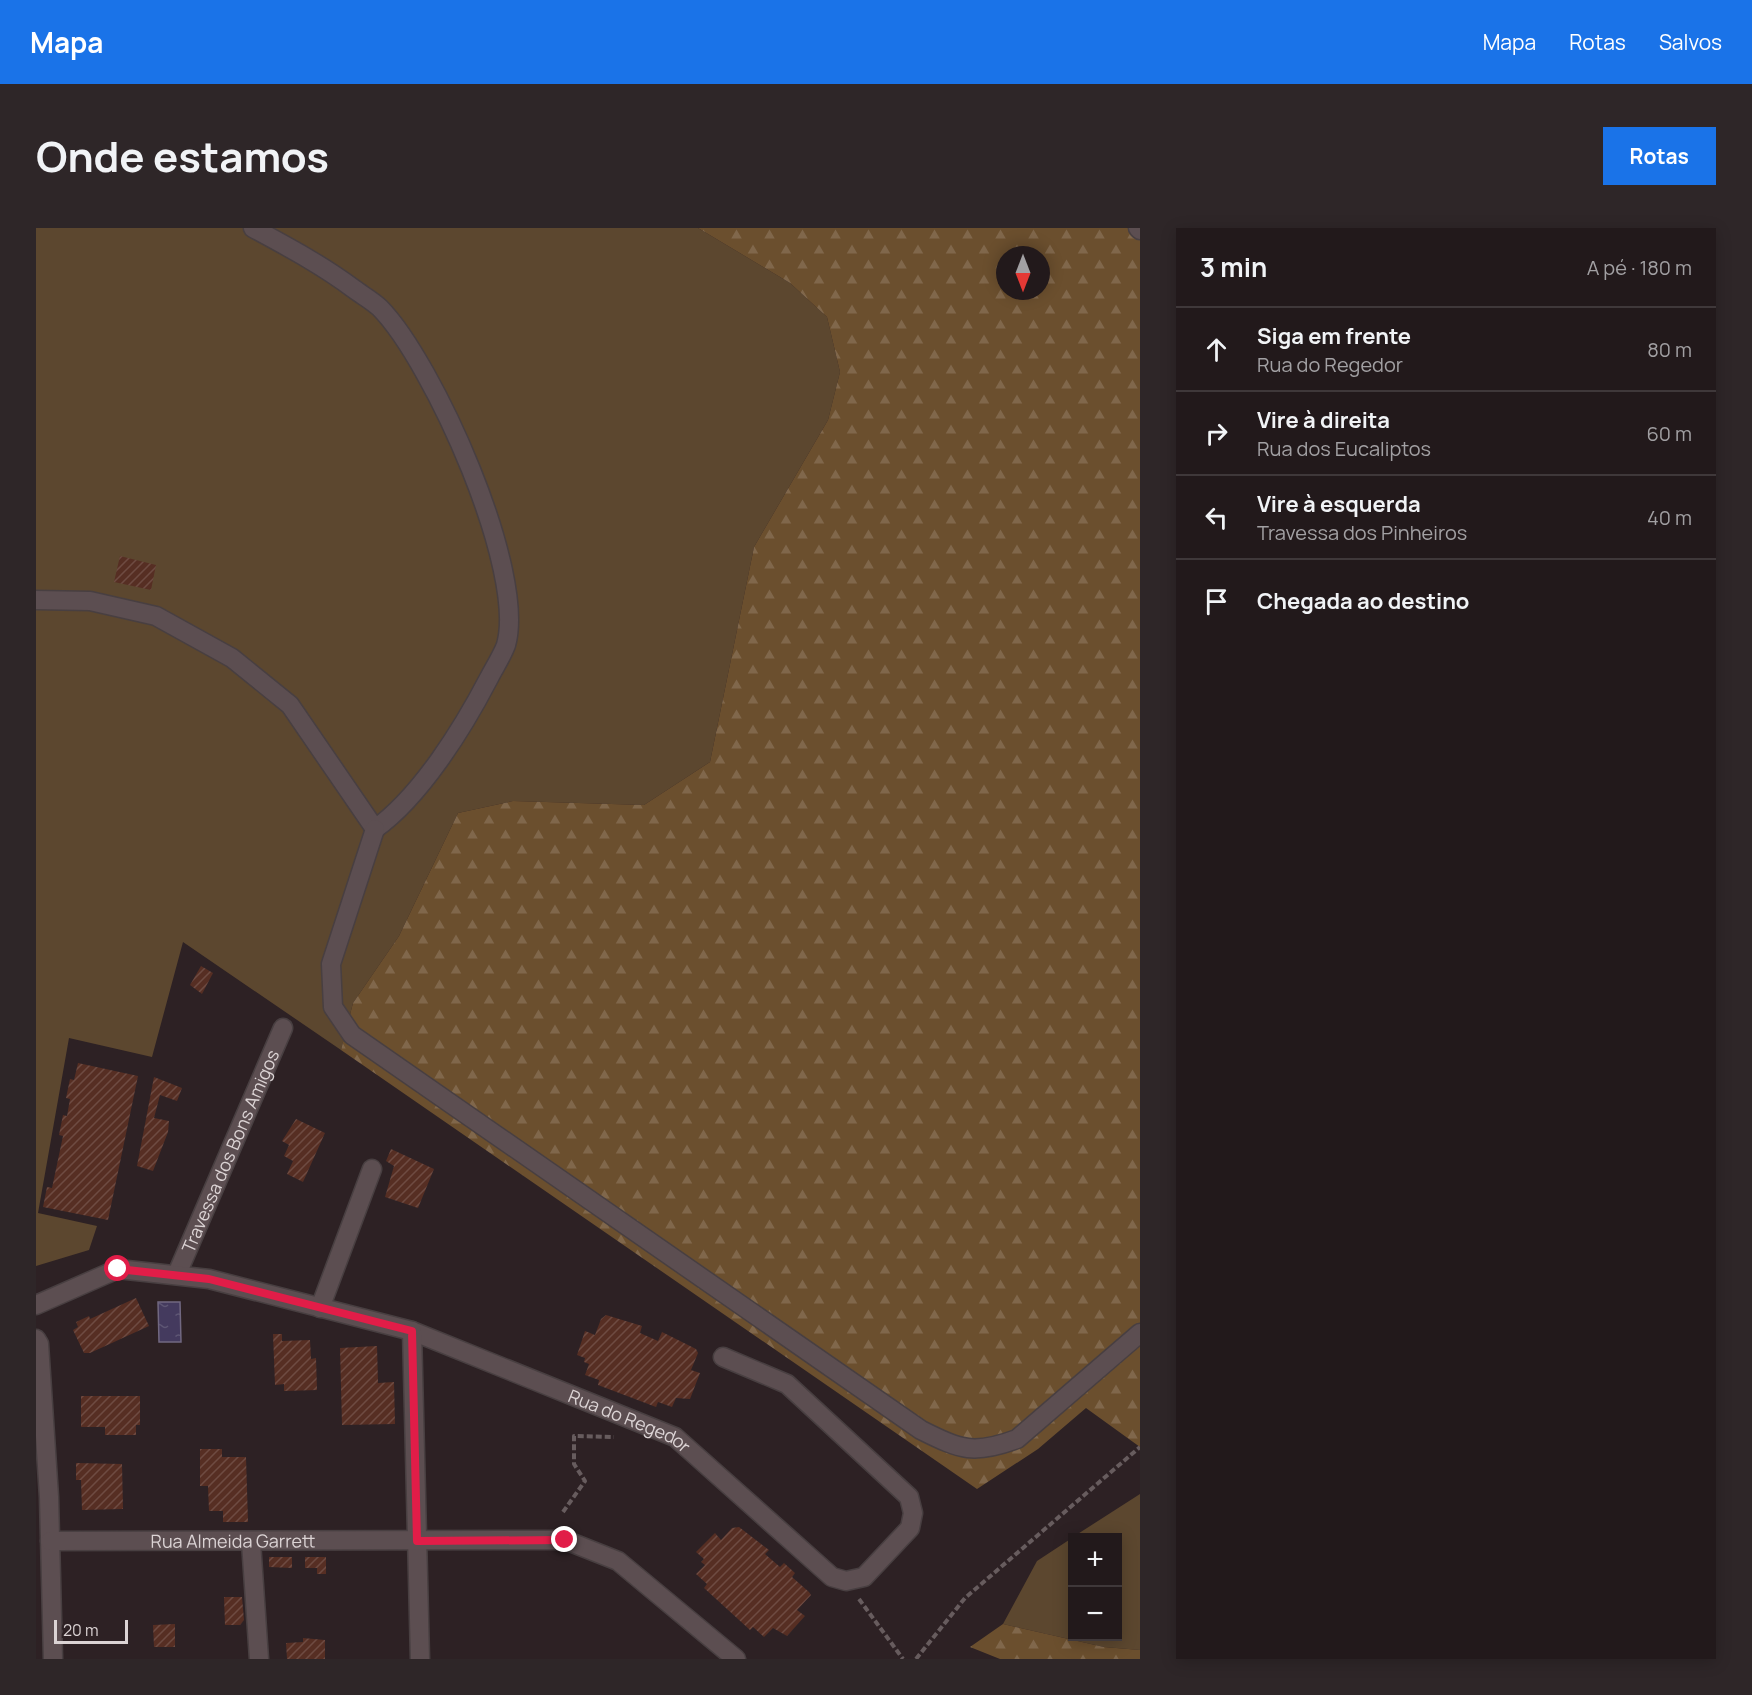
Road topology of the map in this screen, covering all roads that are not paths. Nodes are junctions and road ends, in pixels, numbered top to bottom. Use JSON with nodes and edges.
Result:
{"nodes":[{"id":1,"x":253,"y":228,"type":"edge"},
{"id":2,"x":36,"y":600,"type":"edge"},
{"id":3,"x":375,"y":829,"type":"junction"},
{"id":4,"x":283,"y":1028,"type":"dead end"},
{"id":5,"x":372,"y":1169,"type":"dead end"},
{"id":6,"x":177,"y":1274,"type":"junction"},
{"id":7,"x":36,"y":1305,"type":"edge"},
{"id":8,"x":320,"y":1308,"type":"junction"},
{"id":9,"x":412,"y":1331,"type":"junction"},
{"id":10,"x":1140,"y":1333,"type":"edge"},
{"id":11,"x":36,"y":1339,"type":"edge"},
{"id":12,"x":723,"y":1357,"type":"dead end"},
{"id":13,"x":42,"y":1499,"type":"edge"},
{"id":14,"x":50,"y":1540,"type":"junction"},
{"id":15,"x":417,"y":1541,"type":"junction"},
{"id":16,"x":251,"y":1542,"type":"junction"},
{"id":17,"x":53,"y":1659,"type":"edge"},
{"id":18,"x":259,"y":1659,"type":"edge"},
{"id":19,"x":420,"y":1659,"type":"edge"},
{"id":20,"x":736,"y":1659,"type":"edge"}],
"edges":[{"from":1,"to":3,"type":"street"},
{"from":2,"to":3,"type":"street"},
{"from":3,"to":10,"type":"street"},
{"from":4,"to":6,"type":"street","name":"Travessa dos Bons Amigos"},
{"from":5,"to":8,"type":"street"},
{"from":6,"to":7,"type":"street","name":"Rua do Regedor"},
{"from":6,"to":8,"type":"street","name":"Rua do Regedor"},
{"from":8,"to":9,"type":"street","name":"Rua do Regedor"},
{"from":9,"to":12,"type":"street","name":"Rua do Regedor"},
{"from":9,"to":15,"type":"street"},
{"from":11,"to":13,"type":"street"},
{"from":13,"to":14,"type":"street"},
{"from":14,"to":16,"type":"street","name":"Rua Almeida Garrett"},
{"from":14,"to":17,"type":"street"},
{"from":15,"to":16,"type":"street","name":"Rua Almeida Garrett"},
{"from":15,"to":19,"type":"street"},
{"from":15,"to":20,"type":"street","name":"Rua Almeida Garrett"},
{"from":16,"to":18,"type":"street"}]}
